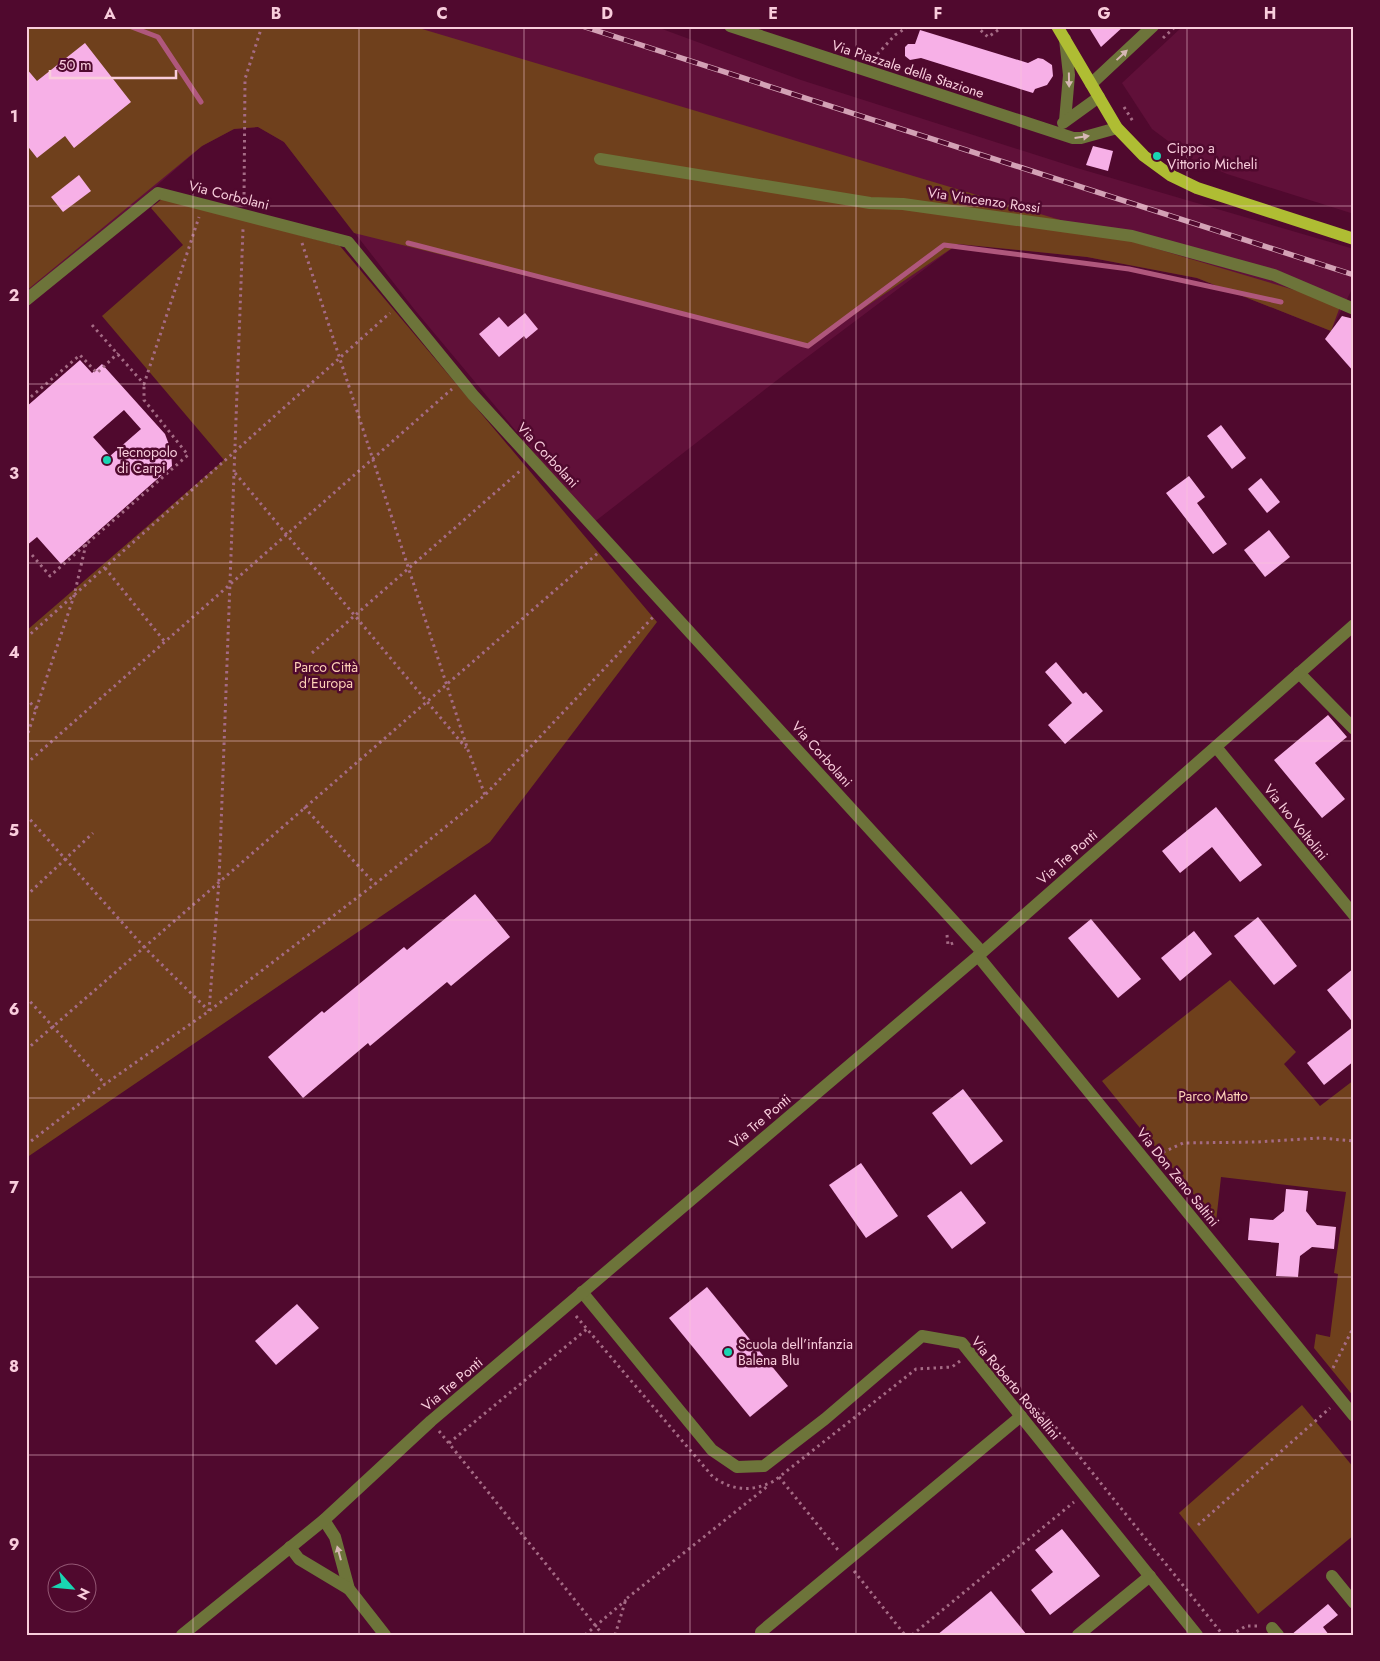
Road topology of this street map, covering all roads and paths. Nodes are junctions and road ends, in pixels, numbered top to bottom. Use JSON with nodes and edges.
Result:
{"nodes":[{"id":1,"x":262,"y":26,"type":"edge"},
{"id":2,"x":730,"y":26,"type":"edge"},
{"id":3,"x":909,"y":26,"type":"edge"},
{"id":4,"x":976,"y":26,"type":"edge"},
{"id":5,"x":1004,"y":26,"type":"edge"},
{"id":6,"x":1057,"y":26,"type":"edge"},
{"id":7,"x":1153,"y":26,"type":"edge"},
{"id":8,"x":1176,"y":26,"type":"edge"},
{"id":9,"x":1065,"y":39,"type":"junction"},
{"id":10,"x":1161,"y":40,"type":"dead end"},
{"id":11,"x":862,"y":71,"type":"junction"},
{"id":12,"x":1091,"y":84,"type":"junction"},
{"id":13,"x":1099,"y":97,"type":"junction"},
{"id":14,"x":1120,"y":102,"type":"dead end"},
{"id":15,"x":1065,"y":121,"type":"junction"},
{"id":16,"x":1136,"y":125,"type":"dead end"},
{"id":17,"x":1117,"y":128,"type":"junction"},
{"id":18,"x":1048,"y":131,"type":"junction"},
{"id":19,"x":600,"y":160,"type":"dead end"},
{"id":20,"x":203,"y":204,"type":"junction"},
{"id":21,"x":244,"y":214,"type":"junction"},
{"id":22,"x":297,"y":228,"type":"junction"},
{"id":23,"x":1354,"y":239,"type":"edge"},
{"id":24,"x":26,"y":300,"type":"edge"},
{"id":25,"x":1354,"y":309,"type":"edge"},
{"id":26,"x":390,"y":312,"type":"dead end"},
{"id":27,"x":92,"y":325,"type":"dead end"},
{"id":28,"x":118,"y":354,"type":"junction"},
{"id":29,"x":340,"y":358,"type":"junction"},
{"id":30,"x":144,"y":384,"type":"junction"},
{"id":31,"x":452,"y":389,"type":"dead end"},
{"id":32,"x":26,"y":401,"type":"edge"},
{"id":33,"x":235,"y":452,"type":"junction"},
{"id":34,"x":372,"y":459,"type":"junction"},
{"id":35,"x":522,"y":470,"type":"dead end"},
{"id":36,"x":234,"y":473,"type":"junction"},
{"id":37,"x":286,"y":534,"type":"junction"},
{"id":38,"x":86,"y":544,"type":"junction"},
{"id":39,"x":598,"y":552,"type":"dead end"},
{"id":40,"x":32,"y":555,"type":"dead end"},
{"id":41,"x":105,"y":568,"type":"junction"},
{"id":42,"x":408,"y":568,"type":"junction"},
{"id":43,"x":230,"y":583,"type":"junction"},
{"id":44,"x":74,"y":596,"type":"junction"},
{"id":45,"x":655,"y":615,"type":"dead end"},
{"id":46,"x":355,"y":616,"type":"junction"},
{"id":47,"x":1354,"y":625,"type":"edge"},
{"id":48,"x":26,"y":638,"type":"edge"},
{"id":49,"x":165,"y":642,"type":"junction"},
{"id":50,"x":312,"y":653,"type":"dead end"},
{"id":51,"x":1299,"y":673,"type":"junction"},
{"id":52,"x":446,"y":683,"type":"junction"},
{"id":53,"x":26,"y":698,"type":"edge"},
{"id":54,"x":426,"y":701,"type":"junction"},
{"id":55,"x":36,"y":710,"type":"junction"},
{"id":56,"x":1354,"y":729,"type":"edge"},
{"id":57,"x":26,"y":739,"type":"edge"},
{"id":58,"x":1216,"y":747,"type":"junction"},
{"id":59,"x":468,"y":750,"type":"junction"},
{"id":60,"x":26,"y":764,"type":"edge"},
{"id":61,"x":485,"y":795,"type":"junction"},
{"id":62,"x":304,"y":807,"type":"junction"},
{"id":63,"x":26,"y":815,"type":"edge"},
{"id":64,"x":93,"y":833,"type":"dead end"},
{"id":65,"x":66,"y":859,"type":"junction"},
{"id":66,"x":219,"y":881,"type":"junction"},
{"id":67,"x":375,"y":884,"type":"junction"},
{"id":68,"x":26,"y":896,"type":"edge"},
{"id":69,"x":1354,"y":915,"type":"edge"},
{"id":70,"x":144,"y":947,"type":"junction"},
{"id":71,"x":980,"y":954,"type":"junction"},
{"id":72,"x":26,"y":997,"type":"edge"},
{"id":73,"x":208,"y":1010,"type":"junction"},
{"id":74,"x":53,"y":1027,"type":"junction"},
{"id":75,"x":26,"y":1050,"type":"edge"},
{"id":76,"x":105,"y":1084,"type":"junction"},
{"id":77,"x":1354,"y":1141,"type":"edge"},
{"id":78,"x":26,"y":1145,"type":"edge"},
{"id":79,"x":1145,"y":1161,"type":"junction"},
{"id":80,"x":582,"y":1292,"type":"junction"},
{"id":81,"x":567,"y":1305,"type":"junction"},
{"id":82,"x":1354,"y":1326,"type":"edge"},
{"id":83,"x":587,"y":1329,"type":"junction"},
{"id":84,"x":970,"y":1353,"type":"junction"},
{"id":85,"x":1325,"y":1382,"type":"junction"},
{"id":86,"x":1340,"y":1399,"type":"junction"},
{"id":87,"x":1024,"y":1400,"type":"dead end"},
{"id":88,"x":1021,"y":1416,"type":"junction"},
{"id":89,"x":1354,"y":1416,"type":"edge"},
{"id":90,"x":431,"y":1421,"type":"junction"},
{"id":91,"x":449,"y":1443,"type":"junction"},
{"id":92,"x":774,"y":1481,"type":"junction"},
{"id":93,"x":1084,"y":1494,"type":"junction"},
{"id":94,"x":324,"y":1520,"type":"junction"},
{"id":95,"x":1198,"y":1525,"type":"dead end"},
{"id":96,"x":290,"y":1547,"type":"junction"},
{"id":97,"x":1150,"y":1576,"type":"junction"},
{"id":98,"x":1332,"y":1576,"type":"dead end"},
{"id":99,"x":350,"y":1589,"type":"junction"},
{"id":100,"x":626,"y":1600,"type":"junction"},
{"id":101,"x":1354,"y":1603,"type":"edge"},
{"id":102,"x":596,"y":1625,"type":"junction"},
{"id":103,"x":1272,"y":1629,"type":"edge"},
{"id":104,"x":761,"y":1632,"type":"dead end"},
{"id":105,"x":182,"y":1635,"type":"edge"},
{"id":106,"x":384,"y":1635,"type":"edge"},
{"id":107,"x":585,"y":1635,"type":"edge"},
{"id":108,"x":603,"y":1635,"type":"edge"},
{"id":109,"x":615,"y":1635,"type":"edge"},
{"id":110,"x":912,"y":1635,"type":"edge"},
{"id":111,"x":1078,"y":1635,"type":"edge"},
{"id":112,"x":1197,"y":1635,"type":"edge"},
{"id":113,"x":1223,"y":1635,"type":"edge"},
{"id":114,"x":1231,"y":1635,"type":"edge"}],
"edges":[{"from":1,"to":21,"type":"path"},
{"from":2,"to":11,"type":"street","name":"Via Piazzale della Stazione"},
{"from":3,"to":11,"type":"path"},
{"from":4,"to":5,"type":"path"},
{"from":6,"to":9,"type":"main road"},
{"from":12,"to":7,"type":"street","one_way":true},
{"from":8,"to":10,"type":"path"},
{"from":9,"to":12,"type":"main road"},
{"from":9,"to":15,"type":"street","one_way":true},
{"from":11,"to":18,"type":"street","name":"Via Piazzale della Stazione"},
{"from":12,"to":13,"type":"main road"},
{"from":13,"to":15,"type":"street"},
{"from":13,"to":17,"type":"main road"},
{"from":14,"to":16,"type":"path"},
{"from":15,"to":18,"type":"street"},
{"from":18,"to":17,"type":"street","name":"Via Piazzale della Stazione","one_way":true},
{"from":17,"to":23,"type":"main road"},
{"from":19,"to":25,"type":"street","name":"Via Vincenzo Rossi"},
{"from":20,"to":21,"type":"street","name":"Via Corbolani"},
{"from":20,"to":24,"type":"street","name":"Via Corbolani"},
{"from":20,"to":30,"type":"path"},
{"from":21,"to":22,"type":"street","name":"Via Corbolani"},
{"from":21,"to":33,"type":"path"},
{"from":22,"to":29,"type":"path"},
{"from":22,"to":71,"type":"street","name":"Via Corbolani"},
{"from":26,"to":29,"type":"path"},
{"from":27,"to":28,"type":"path"},
{"from":28,"to":30,"type":"path"},
{"from":28,"to":32,"type":"path"},
{"from":29,"to":33,"type":"path"},
{"from":29,"to":34,"type":"path"},
{"from":30,"to":38,"type":"path"},
{"from":31,"to":34,"type":"path"},
{"from":33,"to":36,"type":"path"},
{"from":33,"to":41,"type":"path"},
{"from":34,"to":37,"type":"path"},
{"from":34,"to":42,"type":"path"},
{"from":35,"to":42,"type":"path"},
{"from":36,"to":37,"type":"path"},
{"from":36,"to":43,"type":"path"},
{"from":37,"to":43,"type":"path"},
{"from":37,"to":46,"type":"path"},
{"from":38,"to":40,"type":"path"},
{"from":38,"to":44,"type":"path"},
{"from":39,"to":52,"type":"path"},
{"from":41,"to":44,"type":"path"},
{"from":41,"to":49,"type":"path"},
{"from":42,"to":46,"type":"path"},
{"from":42,"to":52,"type":"path"},
{"from":43,"to":49,"type":"path"},
{"from":43,"to":66,"type":"path"},
{"from":44,"to":48,"type":"path"},
{"from":44,"to":55,"type":"path"},
{"from":45,"to":61,"type":"path"},
{"from":46,"to":50,"type":"path"},
{"from":46,"to":54,"type":"path"},
{"from":47,"to":51,"type":"street","name":"Via Tre Ponti"},
{"from":49,"to":60,"type":"path"},
{"from":51,"to":56,"type":"street"},
{"from":51,"to":58,"type":"street","name":"Via Tre Ponti"},
{"from":52,"to":54,"type":"path"},
{"from":52,"to":59,"type":"path"},
{"from":53,"to":55,"type":"path"},
{"from":54,"to":59,"type":"path"},
{"from":54,"to":62,"type":"path"},
{"from":55,"to":57,"type":"path"},
{"from":58,"to":69,"type":"street","name":"Via Ivo Voltolini"},
{"from":58,"to":71,"type":"street","name":"Via Tre Ponti"},
{"from":59,"to":61,"type":"path"},
{"from":61,"to":67,"type":"path"},
{"from":62,"to":66,"type":"path"},
{"from":62,"to":67,"type":"path"},
{"from":63,"to":65,"type":"path"},
{"from":64,"to":65,"type":"path"},
{"from":65,"to":68,"type":"path"},
{"from":65,"to":70,"type":"path"},
{"from":66,"to":70,"type":"path"},
{"from":66,"to":73,"type":"path"},
{"from":67,"to":73,"type":"path"},
{"from":70,"to":73,"type":"path"},
{"from":70,"to":74,"type":"path"},
{"from":71,"to":79,"type":"street","name":"Via Don Zeno Saltini"},
{"from":71,"to":80,"type":"street","name":"Via Tre Ponti"},
{"from":72,"to":74,"type":"path"},
{"from":73,"to":76,"type":"path"},
{"from":74,"to":75,"type":"path"},
{"from":74,"to":76,"type":"path"},
{"from":76,"to":78,"type":"path"},
{"from":77,"to":79,"type":"path"},
{"from":79,"to":85,"type":"street","name":"Via Don Zeno Saltini"},
{"from":80,"to":81,"type":"street","name":"Via Tre Ponti"},
{"from":80,"to":84,"type":"street","name":"Via Roberto Rossellini"},
{"from":81,"to":83,"type":"path"},
{"from":81,"to":90,"type":"street","name":"Via Tre Ponti"},
{"from":82,"to":85,"type":"path"},
{"from":83,"to":91,"type":"path"},
{"from":83,"to":92,"type":"path"},
{"from":84,"to":88,"type":"street","name":"Via Roberto Rossellini"},
{"from":84,"to":92,"type":"path"},
{"from":85,"to":86,"type":"street","name":"Via Don Zeno Saltini"},
{"from":86,"to":89,"type":"street","name":"Via Don Zeno Saltini"},
{"from":86,"to":95,"type":"path"},
{"from":87,"to":113,"type":"path"},
{"from":88,"to":93,"type":"street","name":"Via Roberto Rossellini"},
{"from":88,"to":104,"type":"street"},
{"from":90,"to":91,"type":"path"},
{"from":90,"to":94,"type":"street","name":"Via Tre Ponti"},
{"from":91,"to":102,"type":"path"},
{"from":92,"to":100,"type":"path"},
{"from":93,"to":97,"type":"street","name":"Via Roberto Rossellini"},
{"from":93,"to":110,"type":"path"},
{"from":94,"to":96,"type":"street","name":"Via Tre Ponti"},
{"from":99,"to":94,"type":"street","one_way":true},
{"from":96,"to":99,"type":"street"},
{"from":96,"to":105,"type":"street","name":"Via Tre Ponti"},
{"from":97,"to":111,"type":"street"},
{"from":97,"to":112,"type":"street","name":"Via Roberto Rossellini"},
{"from":98,"to":101,"type":"street"},
{"from":99,"to":106,"type":"street"},
{"from":100,"to":102,"type":"path"},
{"from":100,"to":109,"type":"path"},
{"from":102,"to":107,"type":"path"},
{"from":102,"to":108,"type":"path"},
{"from":103,"to":114,"type":"path"}]}
